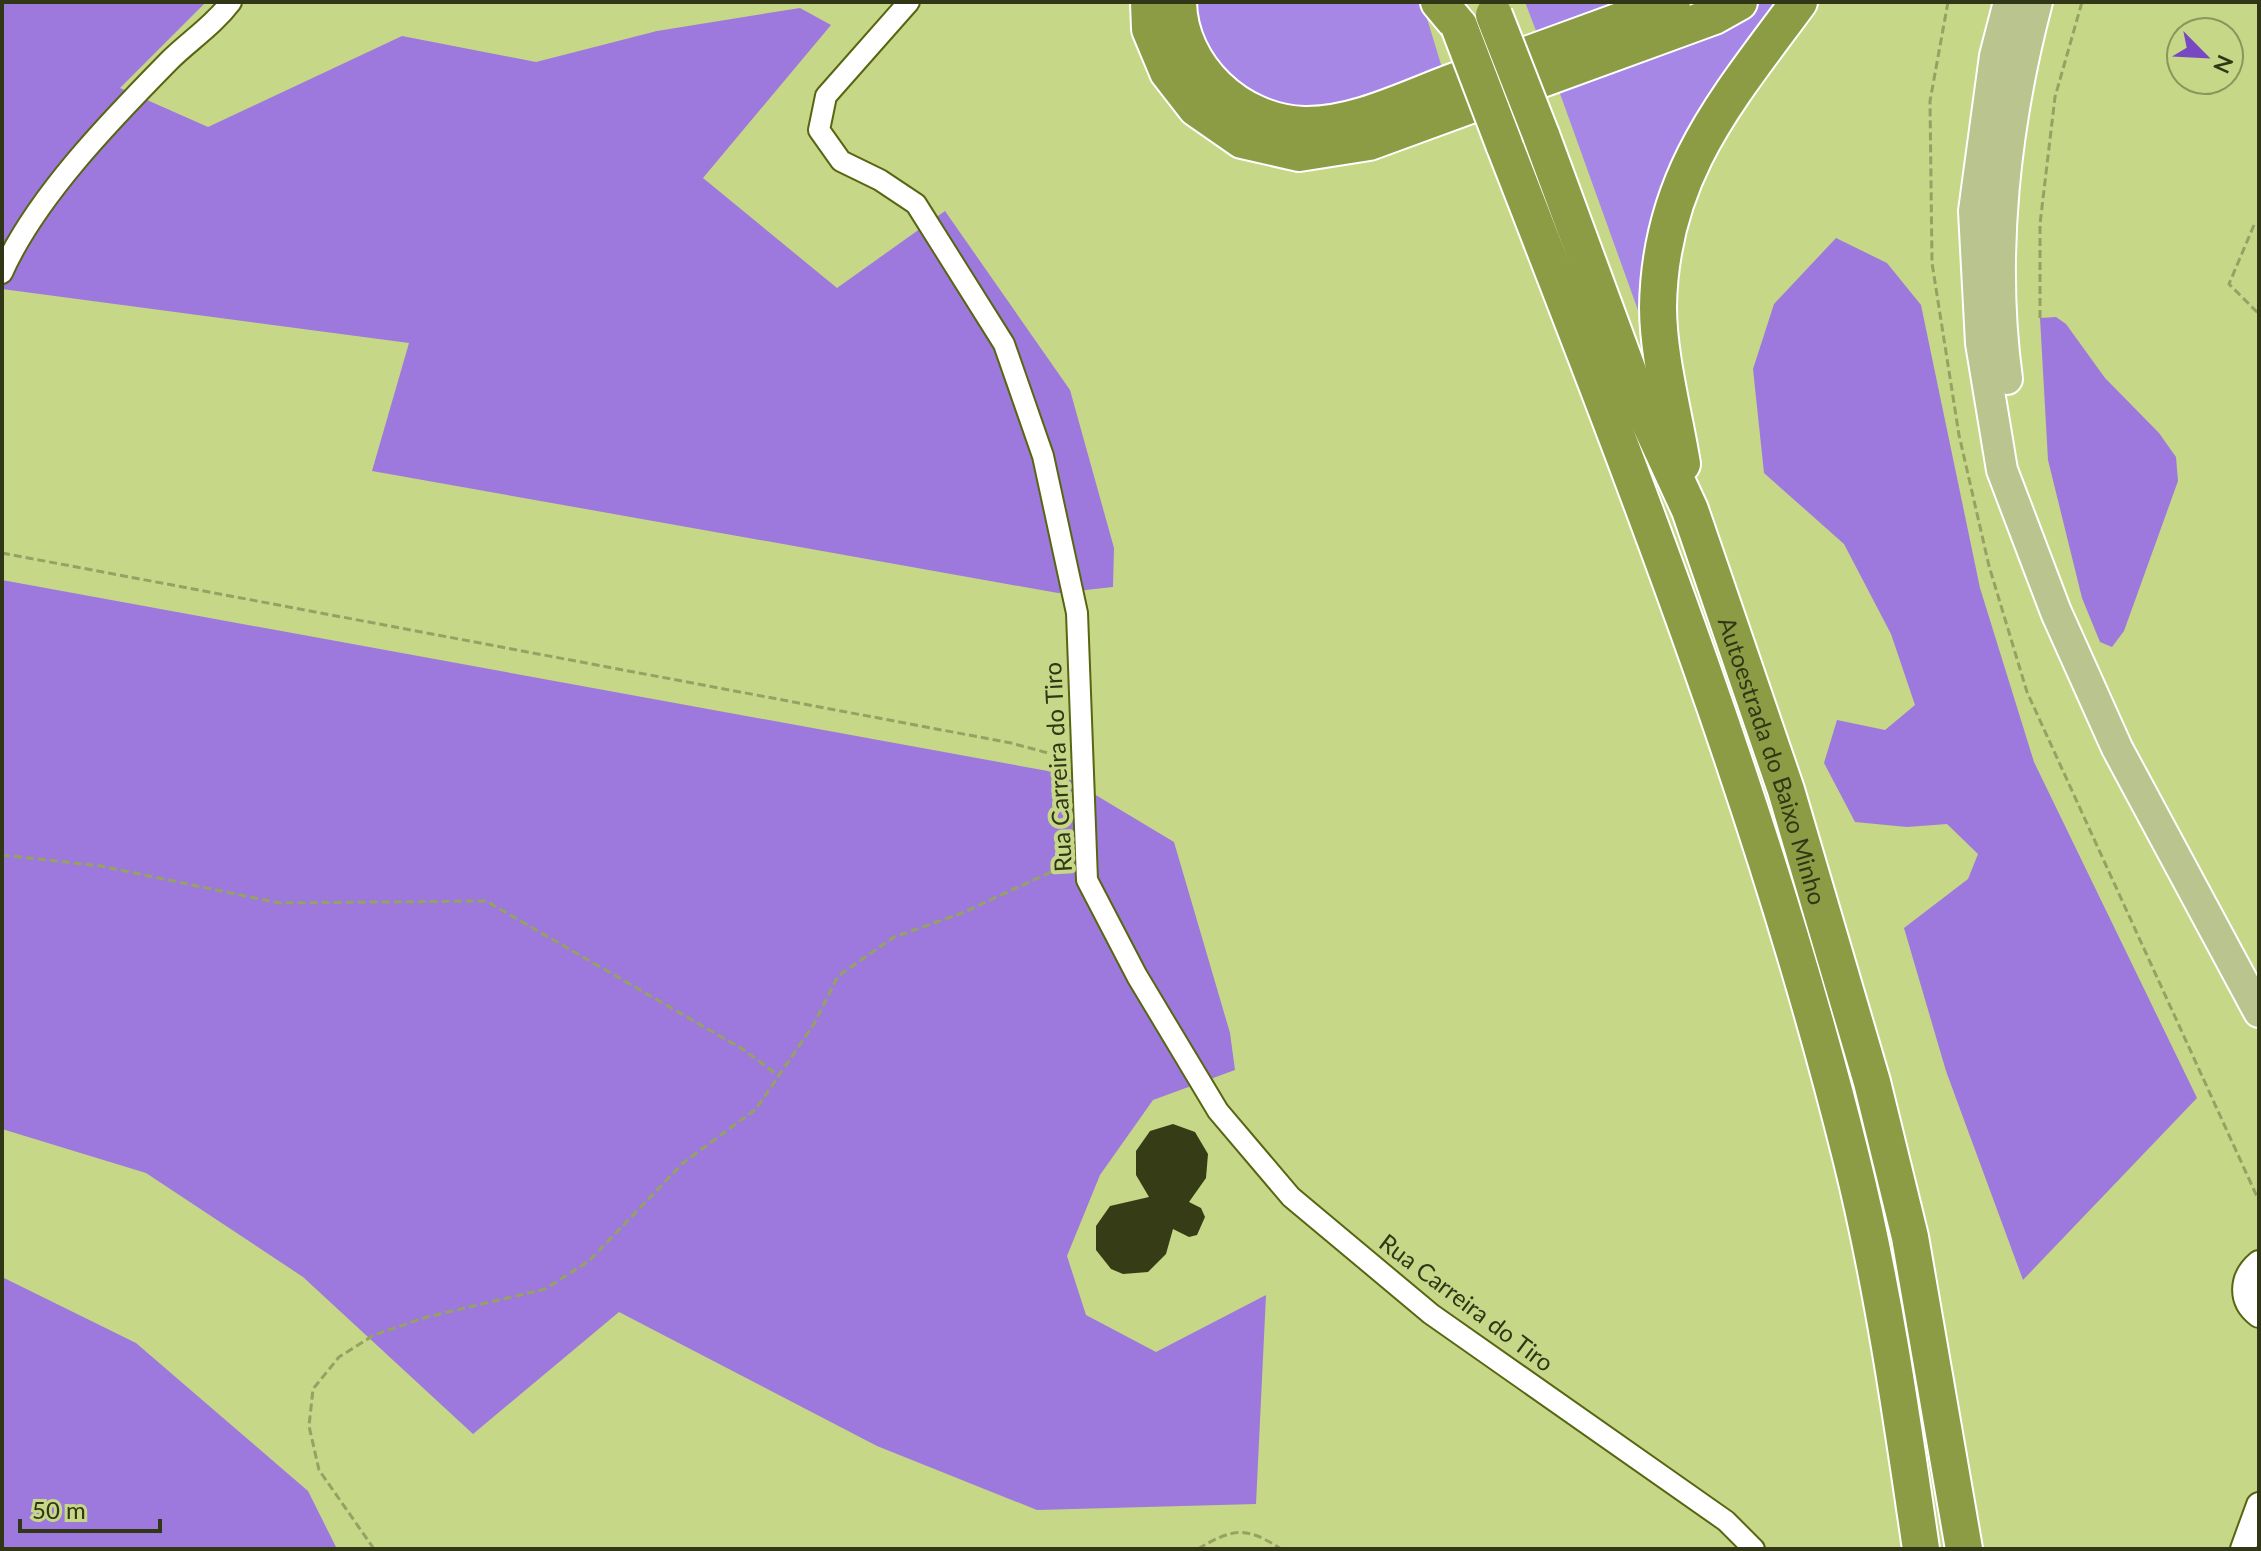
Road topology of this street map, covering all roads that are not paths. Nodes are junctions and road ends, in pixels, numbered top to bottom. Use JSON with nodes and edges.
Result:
{"nodes":[{"id":1,"x":231,"y":2,"type":"edge"},
{"id":2,"x":909,"y":2,"type":"edge"},
{"id":3,"x":1149,"y":2,"type":"edge"},
{"id":4,"x":1178,"y":2,"type":"edge"},
{"id":5,"x":1672,"y":2,"type":"edge"},
{"id":6,"x":1739,"y":2,"type":"edge"},
{"id":7,"x":1799,"y":2,"type":"edge"},
{"id":8,"x":2009,"y":2,"type":"edge"},
{"id":9,"x":2037,"y":2,"type":"edge"},
{"id":10,"x":1492,"y":8,"type":"edge"},
{"id":11,"x":1450,"y":10,"type":"edge"},
{"id":12,"x":2,"y":273,"type":"edge"},
{"id":13,"x":1690,"y":510,"type":"junction"},
{"id":14,"x":2056,"y":612,"type":"junction"},
{"id":15,"x":2259,"y":1012,"type":"edge"},
{"id":16,"x":2259,"y":1263,"type":"edge"},
{"id":17,"x":2259,"y":1315,"type":"edge"},
{"id":18,"x":2259,"y":1505,"type":"edge"},
{"id":19,"x":1754,"y":1549,"type":"edge"},
{"id":20,"x":1921,"y":1549,"type":"edge"},
{"id":21,"x":1964,"y":1549,"type":"edge"},
{"id":22,"x":2243,"y":1549,"type":"edge"}],
"edges":[{"from":1,"to":12,"type":"street"},
{"from":2,"to":19,"type":"street","name":"Rua Carreira do Tiro"},
{"from":3,"to":6,"type":"highway"},
{"from":4,"to":5,"type":"highway"},
{"from":7,"to":13,"type":"highway"},
{"from":8,"to":14,"type":"main road"},
{"from":9,"to":14,"type":"main road"},
{"from":10,"to":13,"type":"highway","name":"Autoestrada do Baixo Minho","bridge":true},
{"from":11,"to":20,"type":"highway","name":"Autoestrada do Baixo Minho","bridge":true},
{"from":13,"to":21,"type":"highway","name":"Autoestrada do Baixo Minho"},
{"from":14,"to":15,"type":"main road"},
{"from":16,"to":17,"type":"street"},
{"from":18,"to":22,"type":"street"}]}
